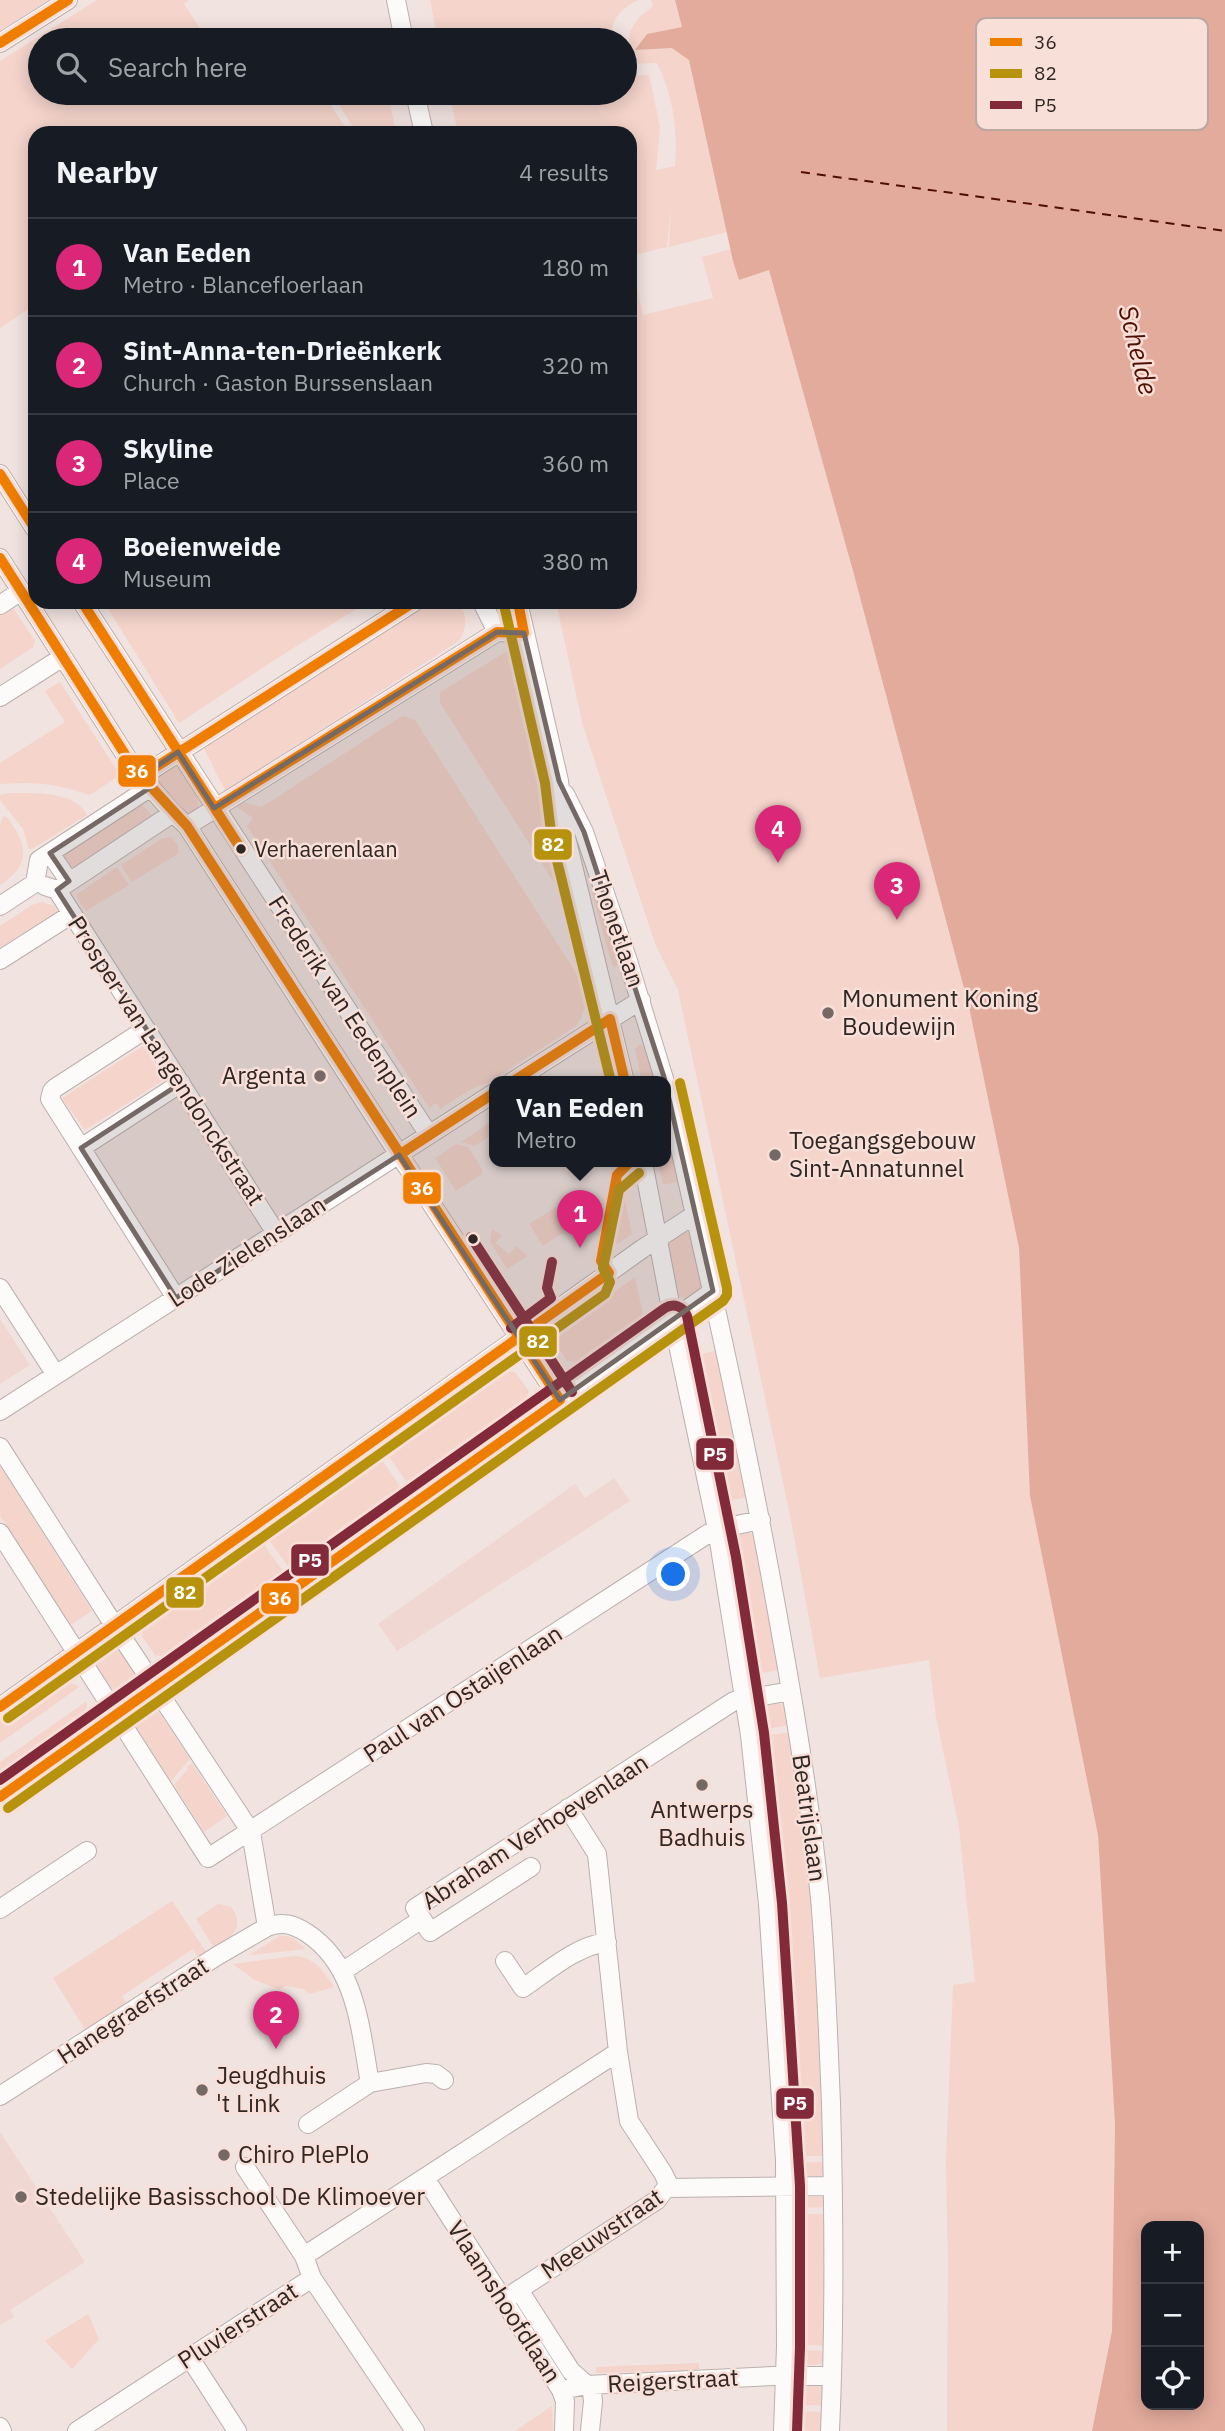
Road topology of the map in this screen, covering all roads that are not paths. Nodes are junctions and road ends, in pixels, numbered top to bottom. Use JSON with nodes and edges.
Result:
{"nodes":[{"id":1,"x":68,"y":0,"type":"edge"},
{"id":2,"x":396,"y":0,"type":"edge"},
{"id":3,"x":402,"y":28,"type":"edge"},
{"id":4,"x":0,"y":43,"type":"edge"},
{"id":5,"x":418,"y":105,"type":"edge"},
{"id":6,"x":422,"y":126,"type":"edge"},
{"id":7,"x":0,"y":474,"type":"edge"},
{"id":8,"x":28,"y":518,"type":"edge"},
{"id":9,"x":0,"y":558,"type":"edge"},
{"id":10,"x":21,"y":591,"type":"junction"},
{"id":11,"x":28,"y":602,"type":"edge"},
{"id":12,"x":0,"y":605,"type":"edge"},
{"id":13,"x":32,"y":609,"type":"edge"},
{"id":14,"x":86,"y":609,"type":"edge"},
{"id":15,"x":403,"y":609,"type":"edge"},
{"id":16,"x":486,"y":609,"type":"edge"},
{"id":17,"x":519,"y":609,"type":"edge"},
{"id":18,"x":497,"y":632,"type":"junction"},
{"id":19,"x":524,"y":633,"type":"junction"},
{"id":20,"x":63,"y":657,"type":"junction"},
{"id":21,"x":0,"y":697,"type":"edge"},
{"id":22,"x":178,"y":752,"type":"junction"},
{"id":23,"x":559,"y":781,"type":"junction"},
{"id":24,"x":147,"y":782,"type":"junction"},
{"id":25,"x":215,"y":808,"type":"junction"},
{"id":26,"x":173,"y":813,"type":"junction"},
{"id":27,"x":187,"y":826,"type":"junction"},
{"id":28,"x":50,"y":853,"type":"junction"},
{"id":29,"x":35,"y":883,"type":"junction"},
{"id":30,"x":63,"y":885,"type":"junction"},
{"id":31,"x":0,"y":906,"type":"edge"},
{"id":32,"x":72,"y":914,"type":"junction"},
{"id":33,"x":0,"y":960,"type":"edge"},
{"id":34,"x":641,"y":1000,"type":"junction"},
{"id":35,"x":610,"y":1019,"type":"junction"},
{"id":36,"x":146,"y":1029,"type":"junction"},
{"id":37,"x":521,"y":1076,"type":"edge"},
{"id":38,"x":624,"y":1076,"type":"edge"},
{"id":39,"x":663,"y":1076,"type":"edge"},
{"id":40,"x":181,"y":1083,"type":"junction"},
{"id":41,"x":489,"y":1096,"type":"edge"},
{"id":42,"x":671,"y":1111,"type":"edge"},
{"id":43,"x":429,"y":1135,"type":"junction"},
{"id":44,"x":80,"y":1148,"type":"junction"},
{"id":45,"x":399,"y":1155,"type":"junction"},
{"id":46,"x":644,"y":1167,"type":"edge"},
{"id":47,"x":694,"y":1215,"type":"junction"},
{"id":48,"x":276,"y":1233,"type":"junction"},
{"id":49,"x":659,"y":1238,"type":"junction"},
{"id":50,"x":0,"y":1288,"type":"edge"},
{"id":51,"x":713,"y":1291,"type":"junction"},
{"id":52,"x":176,"y":1297,"type":"junction"},
{"id":53,"x":673,"y":1319,"type":"junction"},
{"id":54,"x":519,"y":1339,"type":"junction"},
{"id":55,"x":56,"y":1375,"type":"junction"},
{"id":56,"x":561,"y":1399,"type":"junction"},
{"id":57,"x":0,"y":1411,"type":"edge"},
{"id":58,"x":0,"y":1447,"type":"edge"},
{"id":59,"x":761,"y":1520,"type":"junction"},
{"id":60,"x":717,"y":1529,"type":"junction"},
{"id":61,"x":0,"y":1533,"type":"edge"},
{"id":62,"x":114,"y":1625,"type":"junction"},
{"id":63,"x":77,"y":1652,"type":"junction"},
{"id":64,"x":155,"y":1686,"type":"junction"},
{"id":65,"x":791,"y":1691,"type":"junction"},
{"id":66,"x":744,"y":1699,"type":"junction"},
{"id":67,"x":0,"y":1707,"type":"edge"},
{"id":68,"x":116,"y":1714,"type":"junction"},
{"id":69,"x":0,"y":1797,"type":"edge"},
{"id":70,"x":568,"y":1808,"type":"junction"},
{"id":71,"x":251,"y":1832,"type":"junction"},
{"id":72,"x":86,"y":1851,"type":"dead end"},
{"id":73,"x":531,"y":1867,"type":"dead end"},
{"id":74,"x":0,"y":1909,"type":"edge"},
{"id":75,"x":422,"y":1919,"type":"junction"},
{"id":76,"x":267,"y":1927,"type":"junction"},
{"id":77,"x":607,"y":1942,"type":"junction"},
{"id":78,"x":505,"y":1961,"type":"dead end"},
{"id":79,"x":344,"y":1971,"type":"junction"},
{"id":80,"x":618,"y":2052,"type":"junction"},
{"id":81,"x":444,"y":2080,"type":"dead end"},
{"id":82,"x":370,"y":2083,"type":"junction"},
{"id":83,"x":0,"y":2096,"type":"edge"},
{"id":84,"x":308,"y":2124,"type":"dead end"},
{"id":85,"x":246,"y":2167,"type":"dead end"},
{"id":86,"x":425,"y":2178,"type":"junction"},
{"id":87,"x":786,"y":2186,"type":"junction"},
{"id":88,"x":833,"y":2186,"type":"junction"},
{"id":89,"x":666,"y":2188,"type":"junction"},
{"id":90,"x":304,"y":2256,"type":"junction"},
{"id":91,"x":312,"y":2278,"type":"junction"},
{"id":92,"x":519,"y":2290,"type":"junction"},
{"id":93,"x":503,"y":2300,"type":"junction"},
{"id":94,"x":190,"y":2358,"type":"junction"},
{"id":95,"x":785,"y":2376,"type":"junction"},
{"id":96,"x":832,"y":2376,"type":"junction"},
{"id":97,"x":587,"y":2385,"type":"junction"},
{"id":98,"x":561,"y":2390,"type":"junction"},
{"id":99,"x":77,"y":2431,"type":"edge"},
{"id":100,"x":237,"y":2431,"type":"edge"},
{"id":101,"x":415,"y":2431,"type":"edge"},
{"id":102,"x":564,"y":2431,"type":"edge"},
{"id":103,"x":590,"y":2431,"type":"edge"},
{"id":104,"x":783,"y":2431,"type":"edge"},
{"id":105,"x":830,"y":2431,"type":"edge"}],
"edges":[{"from":1,"to":4,"type":"street"},
{"from":2,"to":3,"type":"street"},
{"from":5,"to":6,"type":"street"},
{"from":7,"to":8,"type":"street"},
{"from":9,"to":10,"type":"street","name":"Frederik van Eedenplein"},
{"from":10,"to":11,"type":"street","name":"Frederik van Eedenplein"},
{"from":10,"to":12,"type":"street"},
{"from":13,"to":20,"type":"street","name":"Frederik van Eedenplein"},
{"from":14,"to":22,"type":"street","name":"Frederik van Eedenplein"},
{"from":15,"to":22,"type":"street"},
{"from":16,"to":18,"type":"street"},
{"from":17,"to":19,"type":"street","name":"Thonetlaan"},
{"from":18,"to":19,"type":"street"},
{"from":18,"to":25,"type":"street"},
{"from":19,"to":23,"type":"street","name":"Thonetlaan"},
{"from":20,"to":21,"type":"street"},
{"from":20,"to":24,"type":"street","name":"Frederik van Eedenplein"},
{"from":22,"to":24,"type":"street"},
{"from":22,"to":25,"type":"street","name":"Frederik van Eedenplein"},
{"from":23,"to":34,"type":"street","name":"Thonetlaan"},
{"from":23,"to":35,"type":"street","name":"Thonetlaan"},
{"from":24,"to":26,"type":"street","name":"Frederik van Eedenplein"},
{"from":24,"to":28,"type":"street"},
{"from":25,"to":27,"type":"street"},
{"from":25,"to":43,"type":"street","name":"Frederik van Eedenplein"},
{"from":26,"to":27,"type":"street","name":"Frederik van Eedenplein"},
{"from":26,"to":30,"type":"street"},
{"from":27,"to":45,"type":"street","name":"Frederik van Eedenplein"},
{"from":28,"to":29,"type":"street"},
{"from":28,"to":30,"type":"street","name":"Prosper van Langendonckstraat"},
{"from":29,"to":30,"type":"street"},
{"from":29,"to":31,"type":"street"},
{"from":30,"to":32,"type":"street","name":"Prosper van Langendonckstraat"},
{"from":32,"to":33,"type":"street"},
{"from":32,"to":36,"type":"street","name":"Prosper van Langendonckstraat"},
{"from":34,"to":35,"type":"street"},
{"from":34,"to":39,"type":"street","name":"Thonetlaan"},
{"from":35,"to":37,"type":"street"},
{"from":35,"to":38,"type":"street","name":"Thonetlaan"},
{"from":36,"to":40,"type":"street","name":"Prosper van Langendonckstraat"},
{"from":36,"to":44,"type":"street"},
{"from":40,"to":44,"type":"street"},
{"from":40,"to":48,"type":"street","name":"Prosper van Langendonckstraat"},
{"from":41,"to":43,"type":"street","name":"Lode Zielenslaan"},
{"from":42,"to":47,"type":"street","name":"Thonetlaan"},
{"from":43,"to":45,"type":"street","name":"Lode Zielenslaan"},
{"from":44,"to":52,"type":"street"},
{"from":45,"to":48,"type":"street","name":"Lode Zielenslaan"},
{"from":45,"to":54,"type":"street","name":"Frederik van Eedenplein"},
{"from":46,"to":49,"type":"street"},
{"from":47,"to":49,"type":"street"},
{"from":47,"to":51,"type":"street","name":"Beatrijslaan"},
{"from":48,"to":52,"type":"street","name":"Lode Zielenslaan"},
{"from":49,"to":53,"type":"street","name":"Beatrijslaan"},
{"from":49,"to":54,"type":"street"},
{"from":50,"to":55,"type":"street"},
{"from":51,"to":53,"type":"street"},
{"from":51,"to":59,"type":"street","name":"Beatrijslaan"},
{"from":52,"to":55,"type":"street","name":"Lode Zielenslaan"},
{"from":53,"to":56,"type":"street"},
{"from":53,"to":60,"type":"street","name":"Beatrijslaan"},
{"from":54,"to":56,"type":"street","name":"Frederik van Eedenplein"},
{"from":54,"to":62,"type":"street"},
{"from":55,"to":57,"type":"street","name":"Lode Zielenslaan"},
{"from":56,"to":64,"type":"street"},
{"from":58,"to":62,"type":"street"},
{"from":59,"to":60,"type":"street"},
{"from":59,"to":65,"type":"street","name":"Beatrijslaan"},
{"from":60,"to":66,"type":"street","name":"Beatrijslaan"},
{"from":60,"to":71,"type":"street","name":"Paul van Ostaijenlaan"},
{"from":61,"to":63,"type":"street"},
{"from":62,"to":63,"type":"street"},
{"from":62,"to":64,"type":"street"},
{"from":63,"to":67,"type":"street"},
{"from":63,"to":68,"type":"street"},
{"from":64,"to":68,"type":"street"},
{"from":64,"to":71,"type":"street"},
{"from":65,"to":66,"type":"street"},
{"from":65,"to":88,"type":"street","name":"Beatrijslaan"},
{"from":66,"to":70,"type":"street","name":"Abraham Verhoevenlaan"},
{"from":66,"to":87,"type":"street","name":"Beatrijslaan"},
{"from":68,"to":69,"type":"street"},
{"from":68,"to":71,"type":"street","name":"Paul van Ostaijenlaan"},
{"from":70,"to":75,"type":"street","name":"Abraham Verhoevenlaan"},
{"from":70,"to":77,"type":"street"},
{"from":71,"to":76,"type":"street"},
{"from":72,"to":74,"type":"street"},
{"from":73,"to":75,"type":"street","name":"Abraham Verhoevenlaan"},
{"from":75,"to":79,"type":"street","name":"Abraham Verhoevenlaan"},
{"from":76,"to":79,"type":"street"},
{"from":76,"to":83,"type":"street","name":"Hanegraefstraat"},
{"from":77,"to":78,"type":"street"},
{"from":77,"to":80,"type":"street"},
{"from":79,"to":82,"type":"street"},
{"from":80,"to":86,"type":"street","name":"Pluvierstraat"},
{"from":80,"to":89,"type":"street"},
{"from":81,"to":82,"type":"street"},
{"from":82,"to":84,"type":"street"},
{"from":85,"to":90,"type":"street"},
{"from":86,"to":90,"type":"street","name":"Pluvierstraat"},
{"from":86,"to":93,"type":"street","name":"Vlaamshoofdlaan"},
{"from":87,"to":88,"type":"street","name":"Meeuwstraat"},
{"from":87,"to":89,"type":"street","name":"Meeuwstraat"},
{"from":87,"to":95,"type":"street","name":"Beatrijslaan"},
{"from":88,"to":96,"type":"street","name":"Beatrijslaan"},
{"from":89,"to":92,"type":"street","name":"Meeuwstraat"},
{"from":90,"to":91,"type":"street","name":"Pluvierstraat"},
{"from":91,"to":94,"type":"street","name":"Pluvierstraat"},
{"from":91,"to":101,"type":"street"},
{"from":92,"to":93,"type":"street","name":"Meeuwstraat"},
{"from":92,"to":97,"type":"street","name":"Vlaamshoofdlaan"},
{"from":93,"to":98,"type":"street","name":"Vlaamshoofdlaan"},
{"from":94,"to":99,"type":"street","name":"Pluvierstraat"},
{"from":94,"to":100,"type":"street"},
{"from":95,"to":96,"type":"street","name":"Reigerstraat"},
{"from":95,"to":97,"type":"street","name":"Reigerstraat"},
{"from":95,"to":104,"type":"street","name":"Beatrijslaan"},
{"from":96,"to":105,"type":"street","name":"Beatrijslaan"},
{"from":97,"to":98,"type":"street","name":"Reigerstraat"},
{"from":97,"to":103,"type":"street","name":"Vlaamshoofdlaan"},
{"from":98,"to":102,"type":"street","name":"Vlaamshoofdlaan"}]}
